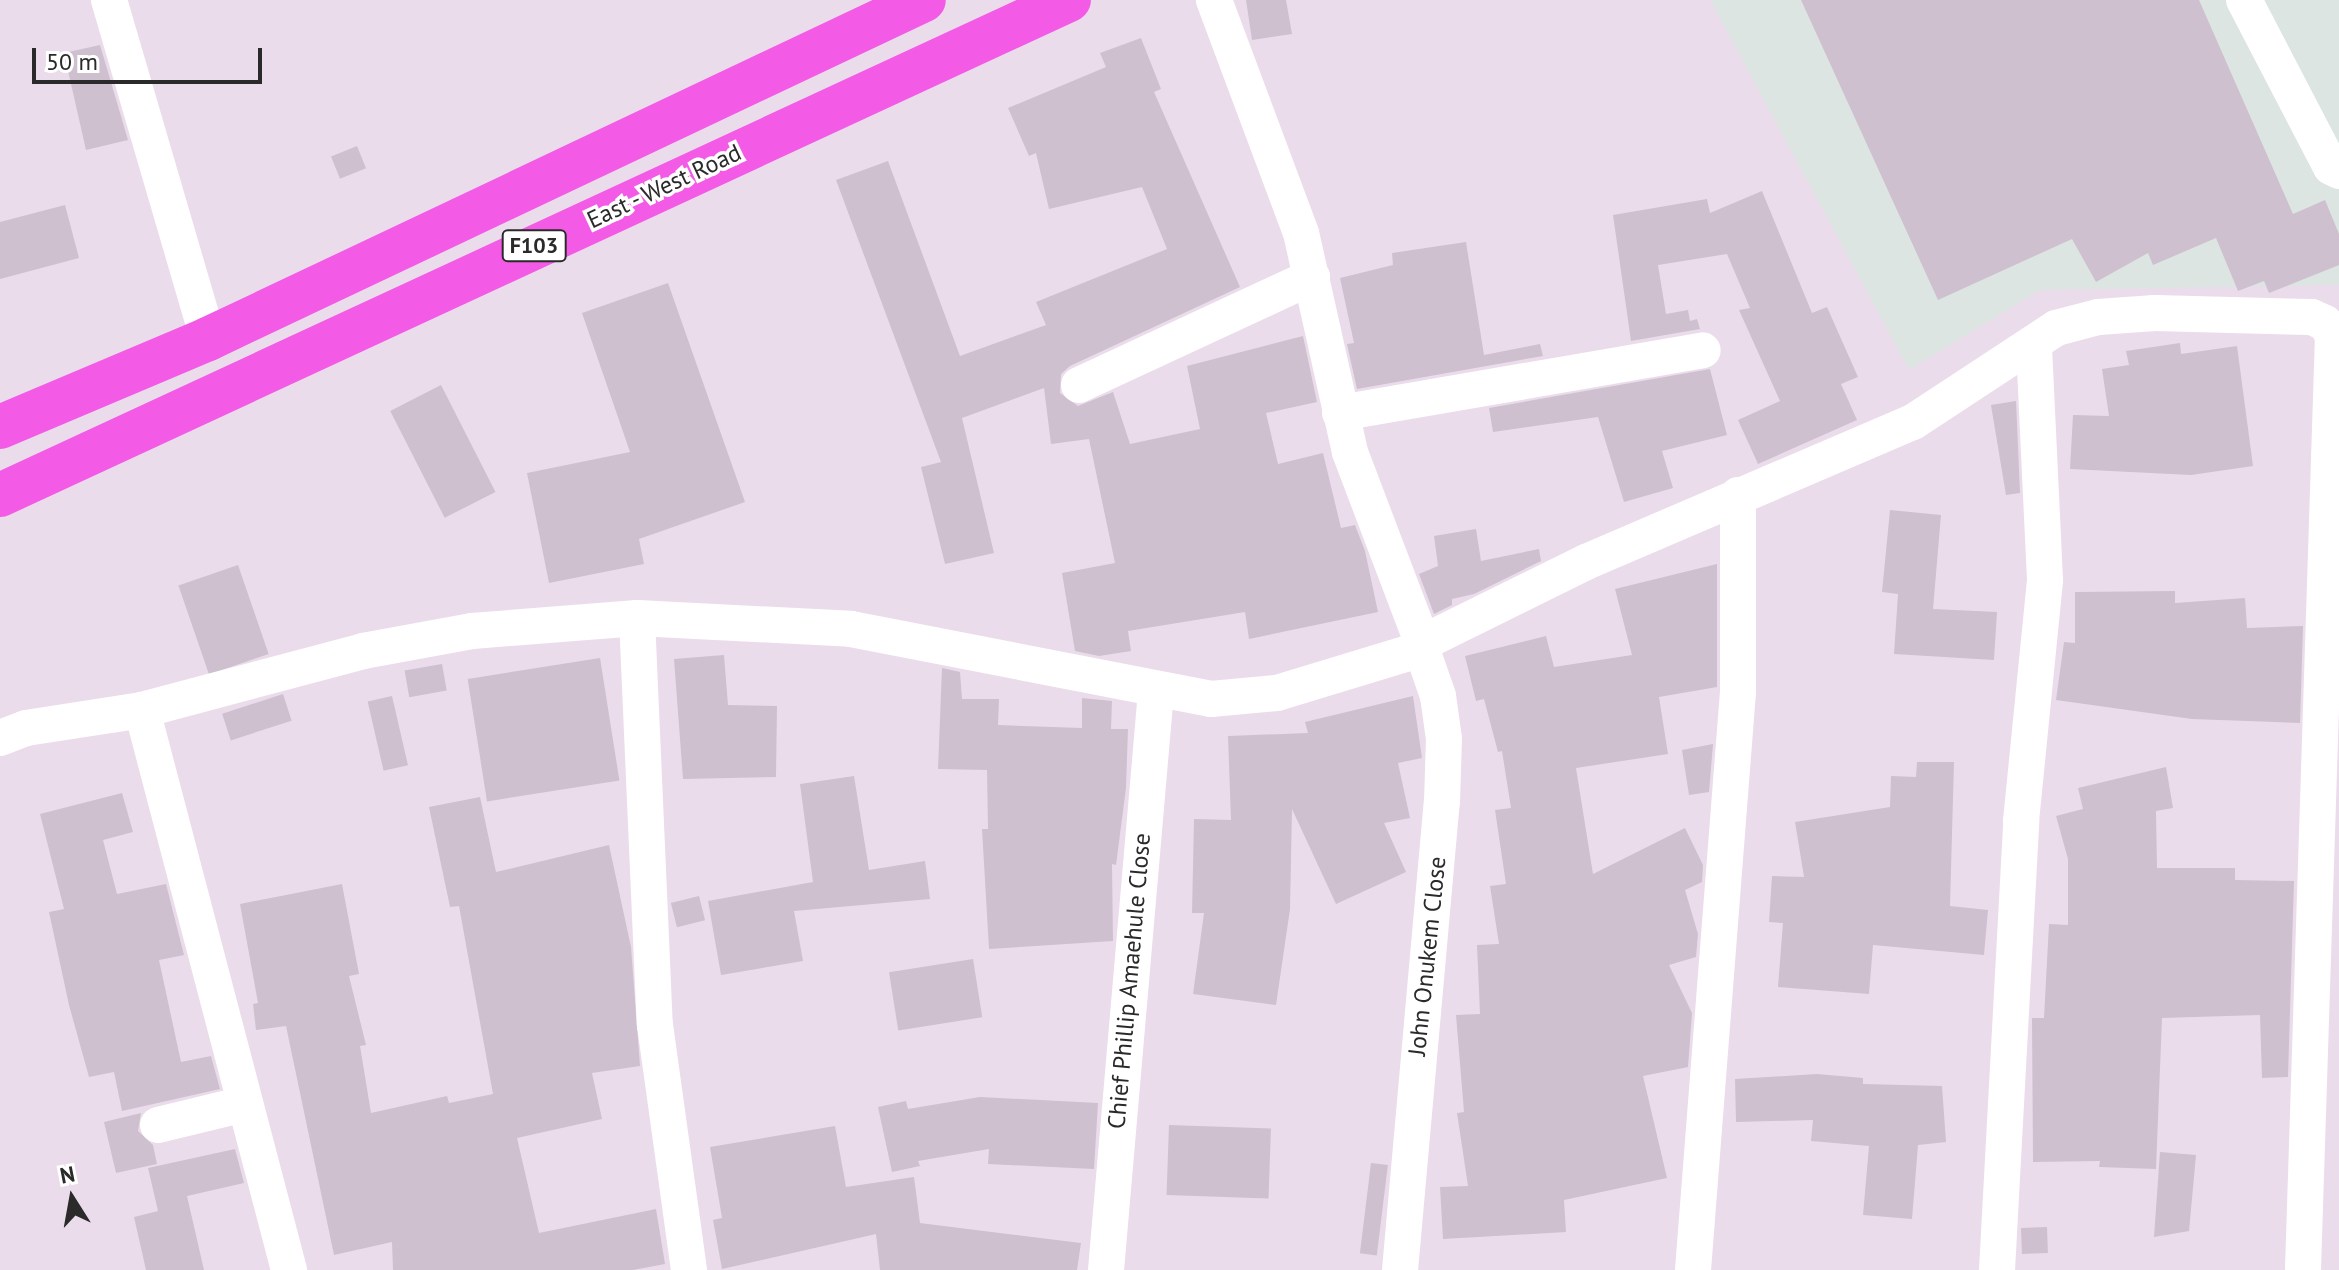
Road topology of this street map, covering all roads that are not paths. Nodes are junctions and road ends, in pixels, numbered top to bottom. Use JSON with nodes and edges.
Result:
{"nodes":[{"id":1,"x":109,"y":0,"type":"edge"},
{"id":2,"x":924,"y":0,"type":"edge"},
{"id":3,"x":1069,"y":0,"type":"edge"},
{"id":4,"x":1214,"y":0,"type":"edge"},
{"id":5,"x":2244,"y":0,"type":"edge"},
{"id":6,"x":2339,"y":171,"type":"edge"},
{"id":7,"x":1312,"y":277,"type":"junction"},
{"id":8,"x":2336,"y":333,"type":"edge"},
{"id":9,"x":208,"y":339,"type":"junction"},
{"id":10,"x":2034,"y":343,"type":"junction"},
{"id":11,"x":1703,"y":350,"type":"dead end"},
{"id":12,"x":1079,"y":385,"type":"dead end"},
{"id":13,"x":1340,"y":413,"type":"junction"},
{"id":14,"x":0,"y":427,"type":"edge"},
{"id":15,"x":0,"y":495,"type":"edge"},
{"id":16,"x":1738,"y":495,"type":"junction"},
{"id":17,"x":637,"y":618,"type":"junction"},
{"id":18,"x":1420,"y":644,"type":"junction"},
{"id":19,"x":1156,"y":692,"type":"junction"},
{"id":20,"x":142,"y":710,"type":"junction"},
{"id":21,"x":0,"y":738,"type":"edge"},
{"id":22,"x":2325,"y":1053,"type":"edge"},
{"id":23,"x":245,"y":1104,"type":"junction"},
{"id":24,"x":158,"y":1125,"type":"dead end"},
{"id":25,"x":289,"y":1270,"type":"edge"},
{"id":26,"x":689,"y":1270,"type":"edge"},
{"id":27,"x":1106,"y":1270,"type":"edge"},
{"id":28,"x":1400,"y":1270,"type":"edge"},
{"id":29,"x":1693,"y":1270,"type":"edge"},
{"id":30,"x":1997,"y":1270,"type":"edge"},
{"id":31,"x":2303,"y":1270,"type":"edge"}],
"edges":[{"from":1,"to":9,"type":"street"},
{"from":2,"to":9,"type":"main road","number":"F103"},
{"from":3,"to":15,"type":"main road","name":"East - West Road","number":"F103"},
{"from":4,"to":7,"type":"street","name":"John Onukem Close"},
{"from":5,"to":6,"type":"street"},
{"from":7,"to":12,"type":"street"},
{"from":7,"to":13,"type":"street","name":"John Onukem Close"},
{"from":8,"to":10,"type":"street"},
{"from":8,"to":22,"type":"street"},
{"from":9,"to":14,"type":"main road","number":"F103"},
{"from":10,"to":16,"type":"street"},
{"from":10,"to":30,"type":"street"},
{"from":11,"to":13,"type":"street"},
{"from":13,"to":18,"type":"street","name":"John Onukem Close"},
{"from":16,"to":18,"type":"street"},
{"from":16,"to":29,"type":"street"},
{"from":17,"to":19,"type":"street"},
{"from":17,"to":20,"type":"street"},
{"from":17,"to":26,"type":"street"},
{"from":18,"to":19,"type":"street"},
{"from":18,"to":28,"type":"street","name":"John Onukem Close"},
{"from":19,"to":27,"type":"street","name":"Chief Phillip Amaehule Close"},
{"from":20,"to":21,"type":"street"},
{"from":20,"to":23,"type":"street"},
{"from":22,"to":31,"type":"street"},
{"from":23,"to":24,"type":"street"},
{"from":23,"to":25,"type":"street"}]}
